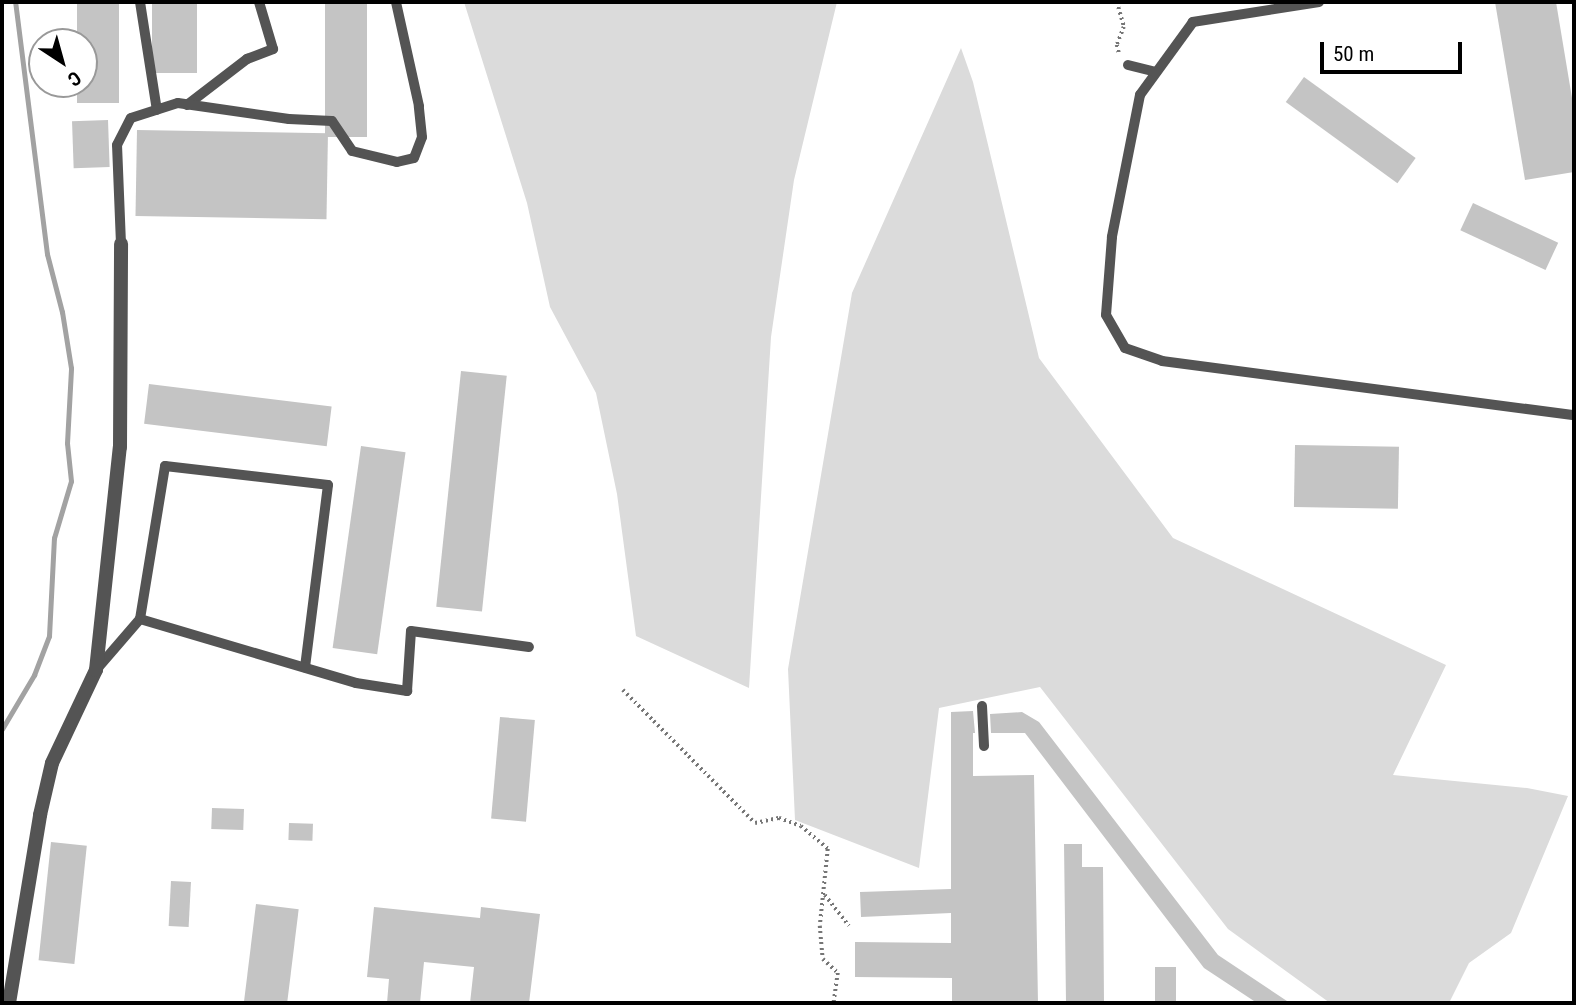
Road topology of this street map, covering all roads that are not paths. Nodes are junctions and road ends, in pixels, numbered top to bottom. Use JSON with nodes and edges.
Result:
{"nodes":[{"id":1,"x":140,"y":2,"type":"edge"},
{"id":2,"x":259,"y":2,"type":"edge"},
{"id":3,"x":396,"y":2,"type":"edge"},
{"id":4,"x":1318,"y":2,"type":"edge"},
{"id":5,"x":1128,"y":65,"type":"road end"},
{"id":6,"x":1156,"y":72,"type":"junction"},
{"id":7,"x":187,"y":105,"type":"junction"},
{"id":8,"x":157,"y":110,"type":"junction"},
{"id":9,"x":121,"y":244,"type":"joint"},
{"id":10,"x":1574,"y":415,"type":"edge"},
{"id":11,"x":140,"y":619,"type":"junction"},
{"id":12,"x":529,"y":647,"type":"dead end"},
{"id":13,"x":305,"y":668,"type":"junction"},
{"id":14,"x":96,"y":670,"type":"junction"},
{"id":15,"x":982,"y":706,"type":"dead end"},
{"id":16,"x":984,"y":746,"type":"dead end"},
{"id":17,"x":9,"y":1003,"type":"edge"}],
"edges":[{"from":1,"to":8,"type":"lane"},
{"from":2,"to":7,"type":"lane"},
{"from":3,"to":7,"type":"lane"},
{"from":4,"to":6,"type":"lane"},
{"from":5,"to":6,"type":"lane"},
{"from":6,"to":10,"type":"lane"},
{"from":7,"to":8,"type":"lane"},
{"from":8,"to":9,"type":"lane"},
{"from":9,"to":14,"type":"street"},
{"from":11,"to":13,"type":"lane"},
{"from":11,"to":13,"type":"lane"},
{"from":11,"to":14,"type":"lane"},
{"from":12,"to":13,"type":"lane"},
{"from":14,"to":17,"type":"street"},
{"from":15,"to":16,"type":"lane"}]}
